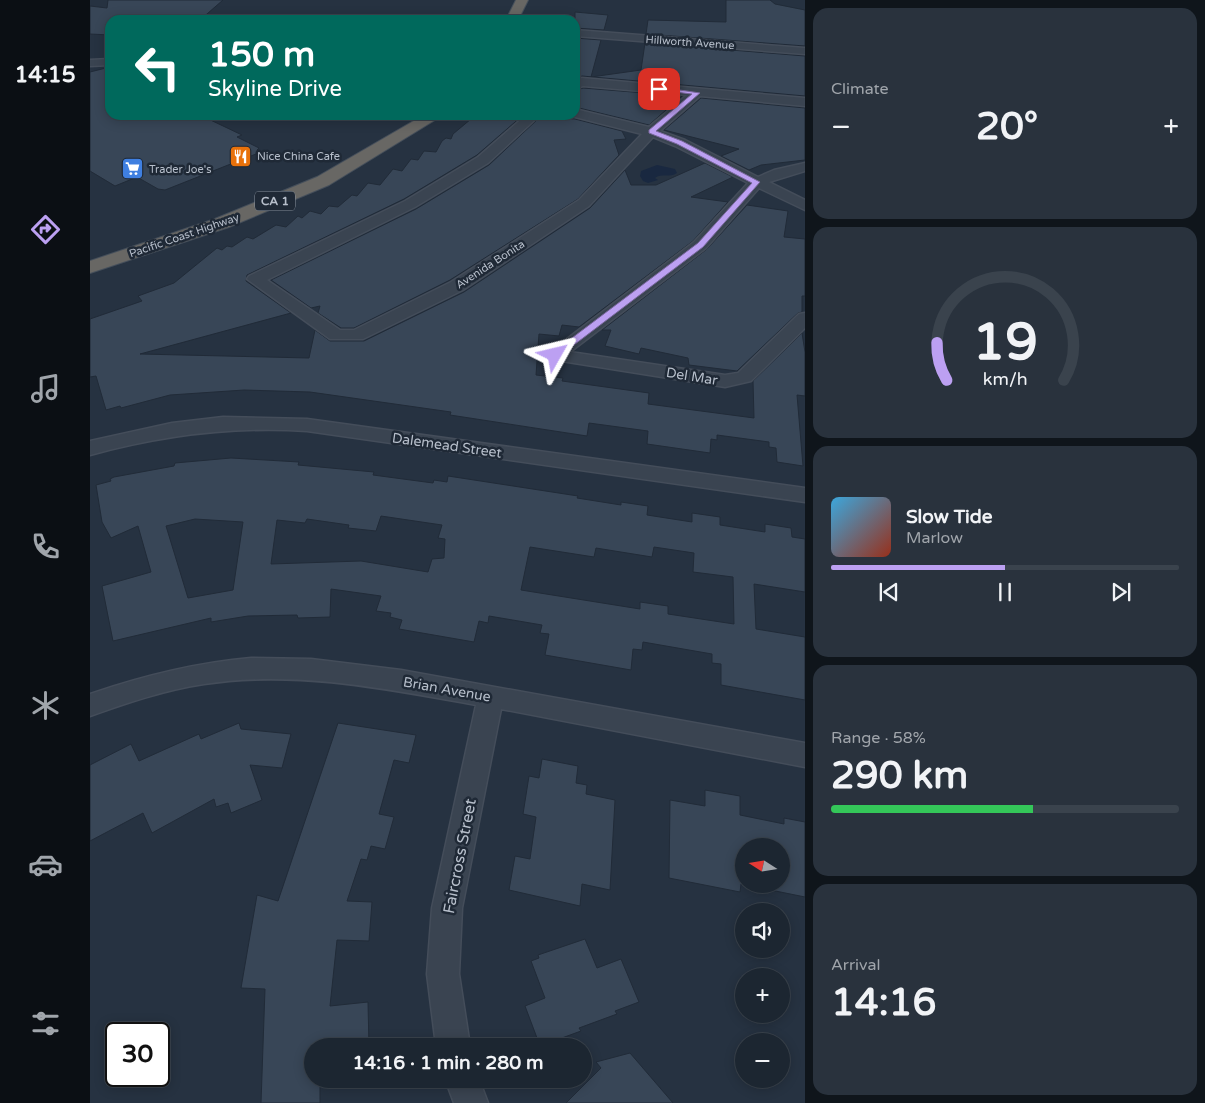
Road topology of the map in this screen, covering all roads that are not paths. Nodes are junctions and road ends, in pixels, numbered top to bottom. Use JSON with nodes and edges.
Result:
{"nodes":[{"id":1,"x":522,"y":0,"type":"edge"},
{"id":2,"x":514,"y":15,"type":"edge"},
{"id":3,"x":580,"y":32,"type":"edge"},
{"id":4,"x":805,"y":51,"type":"edge"},
{"id":5,"x":105,"y":62,"type":"edge"},
{"id":6,"x":90,"y":63,"type":"edge"},
{"id":7,"x":580,"y":84,"type":"edge"},
{"id":8,"x":697,"y":93,"type":"junction"},
{"id":9,"x":805,"y":102,"type":"edge"},
{"id":10,"x":580,"y":114,"type":"edge"},
{"id":11,"x":427,"y":120,"type":"edge"},
{"id":12,"x":528,"y":120,"type":"edge"},
{"id":13,"x":652,"y":132,"type":"junction"},
{"id":14,"x":805,"y":167,"type":"edge"},
{"id":15,"x":757,"y":182,"type":"junction"},
{"id":16,"x":805,"y":206,"type":"edge"},
{"id":17,"x":90,"y":267,"type":"edge"},
{"id":18,"x":805,"y":318,"type":"edge"},
{"id":19,"x":90,"y":448,"type":"edge"},
{"id":20,"x":805,"y":495,"type":"edge"},
{"id":21,"x":491,"y":696,"type":"junction"},
{"id":22,"x":90,"y":705,"type":"edge"},
{"id":23,"x":805,"y":755,"type":"edge"},
{"id":24,"x":452,"y":1038,"type":"edge"},
{"id":25,"x":465,"y":1088,"type":"edge"},
{"id":26,"x":471,"y":1103,"type":"edge"}],
"edges":[{"from":1,"to":2,"type":"highway"},
{"from":3,"to":4,"type":"street","name":"Hillworth Avenue"},
{"from":5,"to":6,"type":"street"},
{"from":7,"to":8,"type":"street"},
{"from":8,"to":9,"type":"street"},
{"from":8,"to":13,"type":"street","name":"Avenida Bonita"},
{"from":10,"to":13,"type":"street"},
{"from":11,"to":17,"type":"highway","name":"Pacific Coast Highway","number":"CA 1"},
{"from":12,"to":13,"type":"street","name":"Avenida Bonita"},
{"from":13,"to":15,"type":"street"},
{"from":14,"to":15,"type":"street"},
{"from":15,"to":16,"type":"street"},
{"from":15,"to":18,"type":"street","name":"Del Mar"},
{"from":19,"to":20,"type":"street","name":"Dalemead Street"},
{"from":21,"to":22,"type":"street","name":"Brian Avenue"},
{"from":21,"to":23,"type":"street","name":"Brian Avenue"},
{"from":21,"to":24,"type":"street","name":"Faircross Street"},
{"from":25,"to":26,"type":"street"}]}
